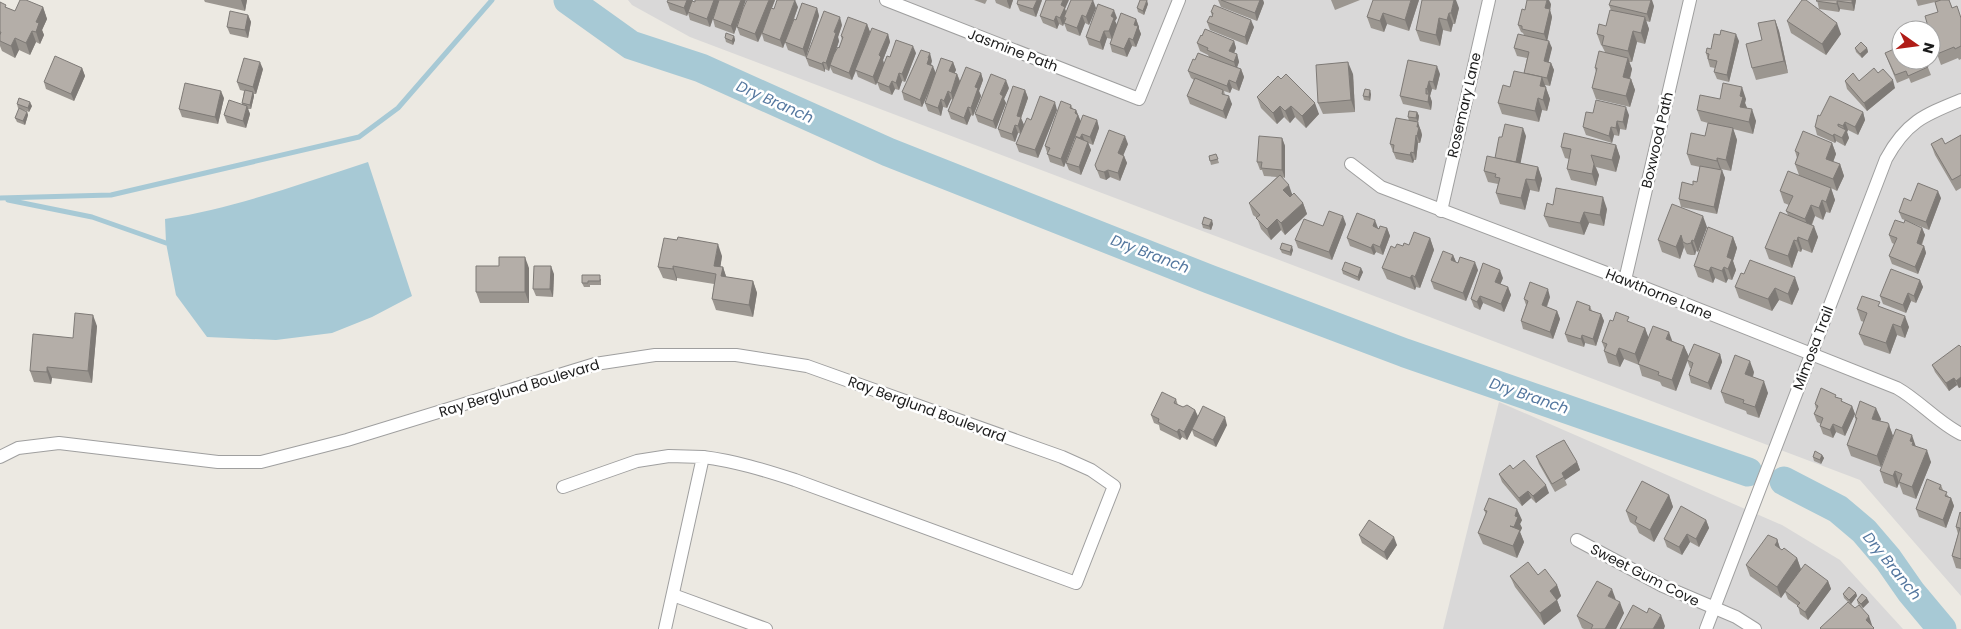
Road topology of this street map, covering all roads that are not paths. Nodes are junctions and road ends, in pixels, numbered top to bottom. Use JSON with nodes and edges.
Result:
{"nodes":[{"id":1,"x":886,"y":0,"type":"edge"},
{"id":2,"x":1179,"y":0,"type":"edge"},
{"id":3,"x":1488,"y":0,"type":"edge"},
{"id":4,"x":1690,"y":0,"type":"edge"},
{"id":5,"x":1961,"y":100,"type":"edge"},
{"id":6,"x":1351,"y":164,"type":"dead end"},
{"id":7,"x":1441,"y":211,"type":"junction"},
{"id":8,"x":1625,"y":280,"type":"junction"},
{"id":9,"x":1810,"y":354,"type":"junction"},
{"id":10,"x":1961,"y":434,"type":"edge"},
{"id":11,"x":0,"y":457,"type":"edge"},
{"id":12,"x":703,"y":457,"type":"junction"},
{"id":13,"x":563,"y":486,"type":"dead end"},
{"id":14,"x":1577,"y":540,"type":"dead end"},
{"id":15,"x":673,"y":595,"type":"junction"},
{"id":16,"x":1714,"y":609,"type":"junction"},
{"id":17,"x":665,"y":629,"type":"edge"},
{"id":18,"x":766,"y":629,"type":"edge"},
{"id":19,"x":1706,"y":629,"type":"edge"},
{"id":20,"x":1755,"y":629,"type":"edge"}],
"edges":[{"from":1,"to":2,"type":"street","name":"Jasmine Path"},
{"from":3,"to":7,"type":"street","name":"Rosemary Lane"},
{"from":4,"to":8,"type":"street","name":"Boxwood Path"},
{"from":5,"to":9,"type":"street","name":"Mimosa Trail"},
{"from":6,"to":7,"type":"street","name":"Hawthorne Lane"},
{"from":7,"to":8,"type":"street","name":"Hawthorne Lane"},
{"from":8,"to":9,"type":"street","name":"Hawthorne Lane"},
{"from":9,"to":10,"type":"street","name":"Hawthorne Lane"},
{"from":9,"to":16,"type":"street","name":"Mimosa Trail"},
{"from":11,"to":12,"type":"street","name":"Ray Berglund Boulevard"},
{"from":12,"to":13,"type":"street"},
{"from":12,"to":15,"type":"street"},
{"from":14,"to":16,"type":"street","name":"Sweet Gum Cove"},
{"from":15,"to":17,"type":"street"},
{"from":15,"to":18,"type":"street"},
{"from":16,"to":19,"type":"street","name":"Mimosa Trail"},
{"from":16,"to":20,"type":"street","name":"Sweet Gum Cove"}]}
